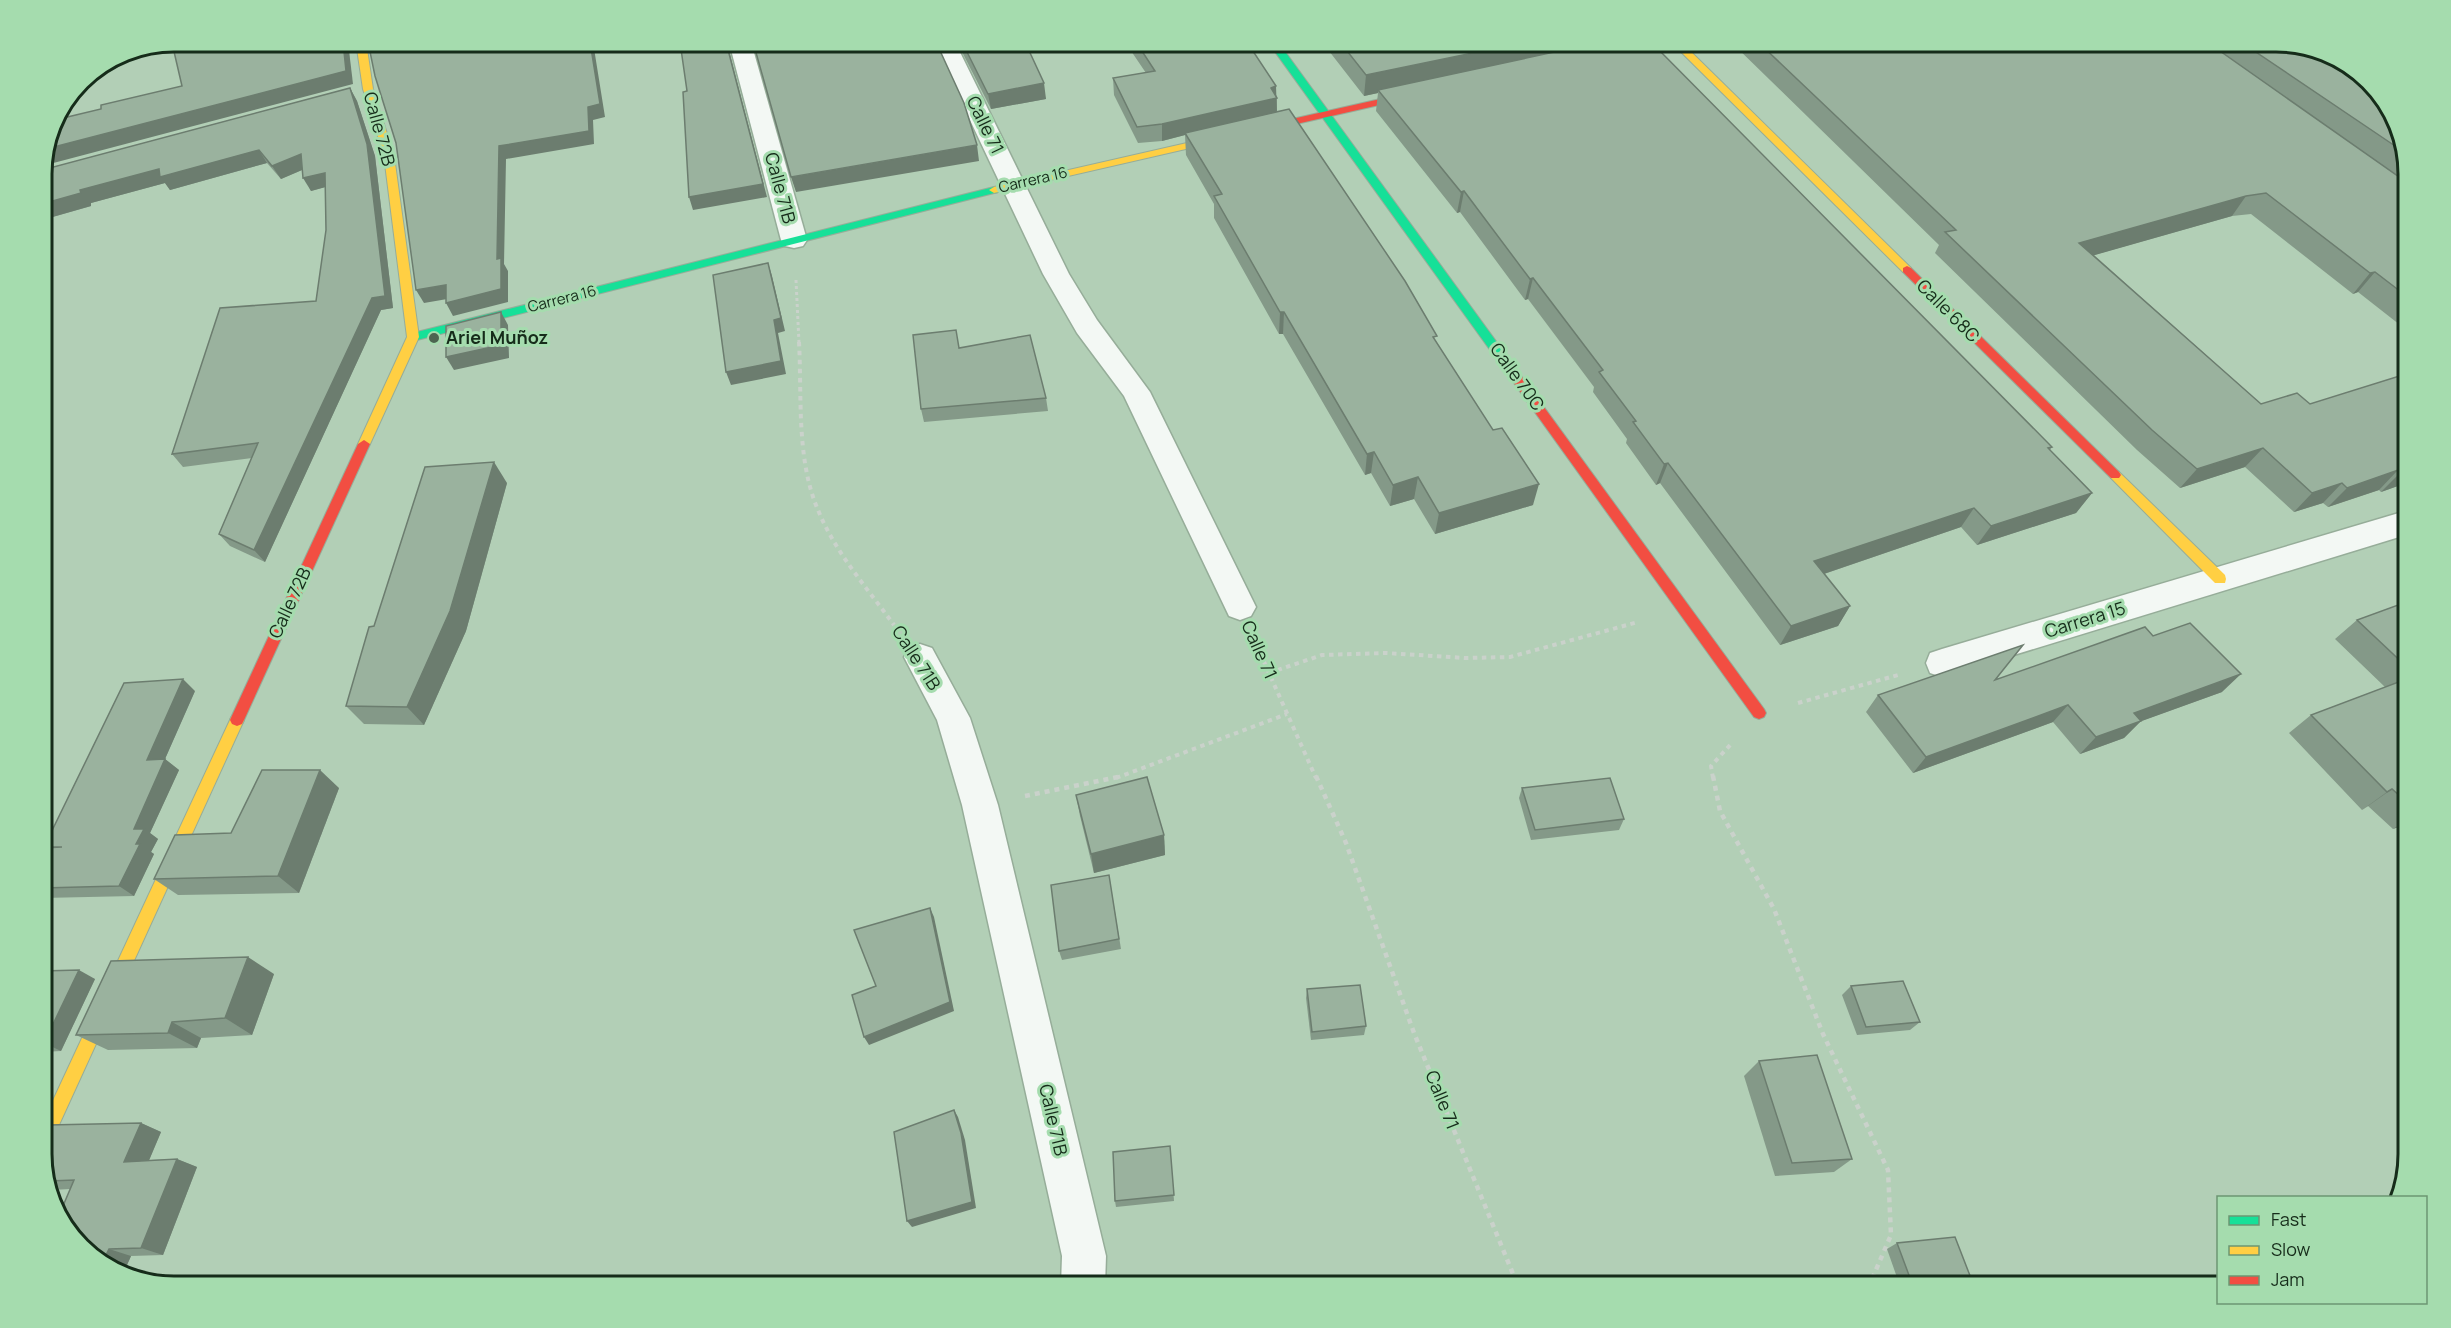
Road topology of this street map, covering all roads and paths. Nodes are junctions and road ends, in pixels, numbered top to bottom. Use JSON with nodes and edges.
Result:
{"nodes":[{"id":1,"x":360,"y":52,"type":"edge"},
{"id":2,"x":743,"y":52,"type":"edge"},
{"id":3,"x":949,"y":52,"type":"edge"},
{"id":4,"x":1280,"y":52,"type":"edge"},
{"id":5,"x":1612,"y":52,"type":"edge"},
{"id":6,"x":1686,"y":52,"type":"edge"},
{"id":7,"x":1589,"y":57,"type":"edge"},
{"id":8,"x":1428,"y":91,"type":"edge"},
{"id":9,"x":1325,"y":113,"type":"junction"},
{"id":10,"x":1014,"y":185,"type":"junction"},
{"id":11,"x":795,"y":240,"type":"junction"},
{"id":12,"x":413,"y":337,"type":"junction"},
{"id":13,"x":2398,"y":525,"type":"edge"},
{"id":14,"x":2220,"y":579,"type":"junction"},
{"id":15,"x":1240,"y":608,"type":"joint"},
{"id":16,"x":1686,"y":610,"type":"junction"},
{"id":17,"x":920,"y":657,"type":"joint"},
{"id":18,"x":1942,"y":663,"type":"joint"},
{"id":19,"x":1269,"y":674,"type":"junction"},
{"id":20,"x":1759,"y":713,"type":"junction"},
{"id":21,"x":1287,"y":714,"type":"junction"},
{"id":22,"x":980,"y":805,"type":"junction"},
{"id":23,"x":53,"y":1119,"type":"edge"},
{"id":24,"x":1083,"y":1276,"type":"edge"},
{"id":25,"x":1514,"y":1276,"type":"edge"},
{"id":26,"x":1873,"y":1276,"type":"edge"}],
"edges":[{"from":1,"to":12,"type":"street","name":"Calle 72B"},
{"from":2,"to":11,"type":"street","name":"Calle 71B"},
{"from":3,"to":10,"type":"street","name":"Calle 71"},
{"from":4,"to":9,"type":"street","name":"Calle 70C"},
{"from":5,"to":7,"type":"street"},
{"from":6,"to":14,"type":"street","name":"Calle 68C"},
{"from":8,"to":9,"type":"street","name":"Carrera 16"},
{"from":9,"to":10,"type":"street","name":"Carrera 16"},
{"from":9,"to":16,"type":"street","name":"Calle 70C"},
{"from":10,"to":11,"type":"street","name":"Carrera 16"},
{"from":10,"to":15,"type":"street","name":"Calle 71"},
{"from":11,"to":12,"type":"street","name":"Carrera 16"},
{"from":11,"to":17,"type":"path","name":"Calle 71B"},
{"from":12,"to":23,"type":"street","name":"Calle 72B"},
{"from":13,"to":14,"type":"street","name":"Carrera 15"},
{"from":14,"to":18,"type":"street","name":"Carrera 15"},
{"from":15,"to":19,"type":"path","name":"Calle 71"},
{"from":16,"to":19,"type":"path"},
{"from":16,"to":20,"type":"street","name":"Calle 70C"},
{"from":17,"to":22,"type":"street","name":"Calle 71B"},
{"from":18,"to":20,"type":"path"},
{"from":19,"to":21,"type":"path","name":"Calle 71"},
{"from":20,"to":26,"type":"path"},
{"from":21,"to":22,"type":"path"},
{"from":21,"to":25,"type":"path","name":"Calle 71"},
{"from":22,"to":24,"type":"street","name":"Calle 71B"}]}
